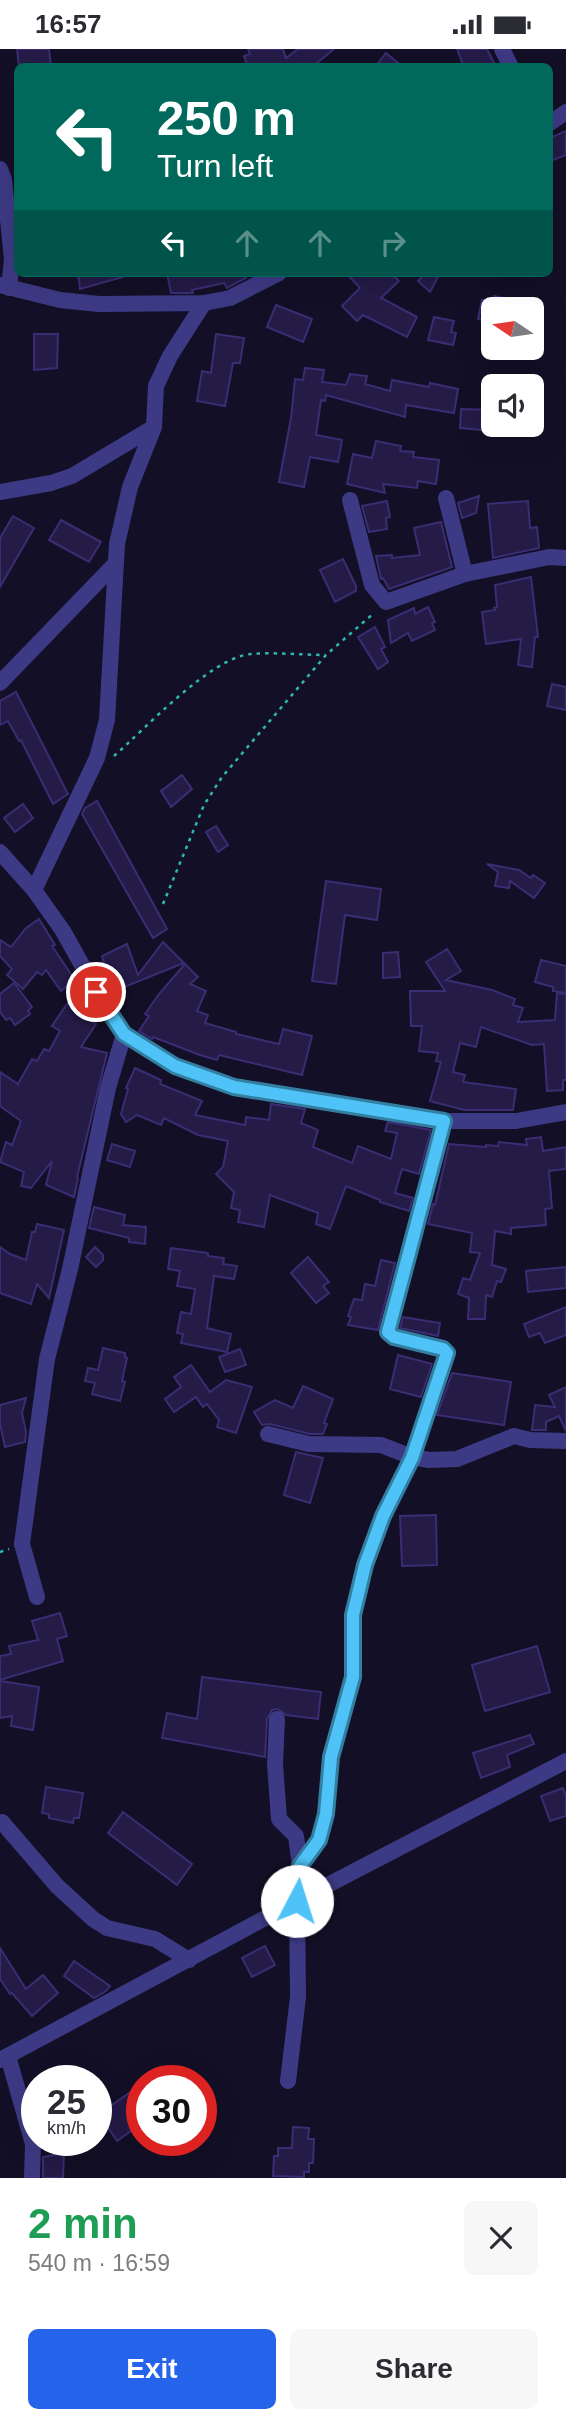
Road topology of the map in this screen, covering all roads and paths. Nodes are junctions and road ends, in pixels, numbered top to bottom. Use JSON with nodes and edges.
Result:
{"nodes":[{"id":1,"x":0,"y":169,"type":"edge"},
{"id":2,"x":271,"y":277,"type":"edge"},
{"id":3,"x":5,"y":287,"type":"edge"},
{"id":4,"x":204,"y":303,"type":"junction"},
{"id":5,"x":154,"y":427,"type":"junction"},
{"id":6,"x":0,"y":492,"type":"edge"},
{"id":7,"x":446,"y":498,"type":"dead end"},
{"id":8,"x":350,"y":500,"type":"dead end"},
{"id":9,"x":566,"y":558,"type":"edge"},
{"id":10,"x":116,"y":563,"type":"junction"},
{"id":11,"x":465,"y":574,"type":"junction"},
{"id":12,"x":386,"y":602,"type":"junction"},
{"id":13,"x":326,"y":655,"type":"junction"},
{"id":14,"x":0,"y":683,"type":"edge"},
{"id":15,"x":114,"y":756,"type":"dead end"},
{"id":16,"x":0,"y":852,"type":"edge"},
{"id":17,"x":34,"y":890,"type":"junction"},
{"id":18,"x":163,"y":904,"type":"dead end"},
{"id":19,"x":124,"y":1034,"type":"junction"},
{"id":20,"x":566,"y":1112,"type":"edge"},
{"id":21,"x":444,"y":1121,"type":"junction"},
{"id":22,"x":268,"y":1434,"type":"dead end"},
{"id":23,"x":566,"y":1441,"type":"edge"},
{"id":24,"x":412,"y":1458,"type":"junction"},
{"id":25,"x":37,"y":1597,"type":"dead end"},
{"id":26,"x":277,"y":1719,"type":"dead end"},
{"id":27,"x":566,"y":1761,"type":"edge"},
{"id":28,"x":2,"y":1822,"type":"dead end"},
{"id":29,"x":300,"y":1866,"type":"junction"},
{"id":30,"x":297,"y":1901,"type":"junction"},
{"id":31,"x":189,"y":1960,"type":"junction"},
{"id":32,"x":4,"y":2058,"type":"edge"},
{"id":33,"x":288,"y":2081,"type":"dead end"},
{"id":34,"x":32,"y":2178,"type":"edge"}],
"edges":[{"from":1,"to":3,"type":"street"},
{"from":2,"to":4,"type":"street"},
{"from":3,"to":4,"type":"street"},
{"from":4,"to":5,"type":"street"},
{"from":5,"to":6,"type":"street"},
{"from":5,"to":10,"type":"street"},
{"from":7,"to":11,"type":"street"},
{"from":8,"to":12,"type":"street"},
{"from":9,"to":11,"type":"street"},
{"from":10,"to":14,"type":"street"},
{"from":10,"to":17,"type":"street"},
{"from":11,"to":12,"type":"street"},
{"from":12,"to":13,"type":"path"},
{"from":13,"to":15,"type":"path"},
{"from":13,"to":18,"type":"path"},
{"from":16,"to":17,"type":"street"},
{"from":17,"to":19,"type":"street"},
{"from":19,"to":21,"type":"street"},
{"from":19,"to":25,"type":"street"},
{"from":20,"to":21,"type":"street"},
{"from":21,"to":24,"type":"street"},
{"from":22,"to":24,"type":"street"},
{"from":23,"to":24,"type":"street"},
{"from":24,"to":29,"type":"street"},
{"from":26,"to":29,"type":"street"},
{"from":27,"to":30,"type":"street"},
{"from":28,"to":31,"type":"street"},
{"from":29,"to":30,"type":"street"},
{"from":30,"to":31,"type":"street"},
{"from":30,"to":33,"type":"street"},
{"from":31,"to":32,"type":"street"},
{"from":32,"to":34,"type":"street"}]}
